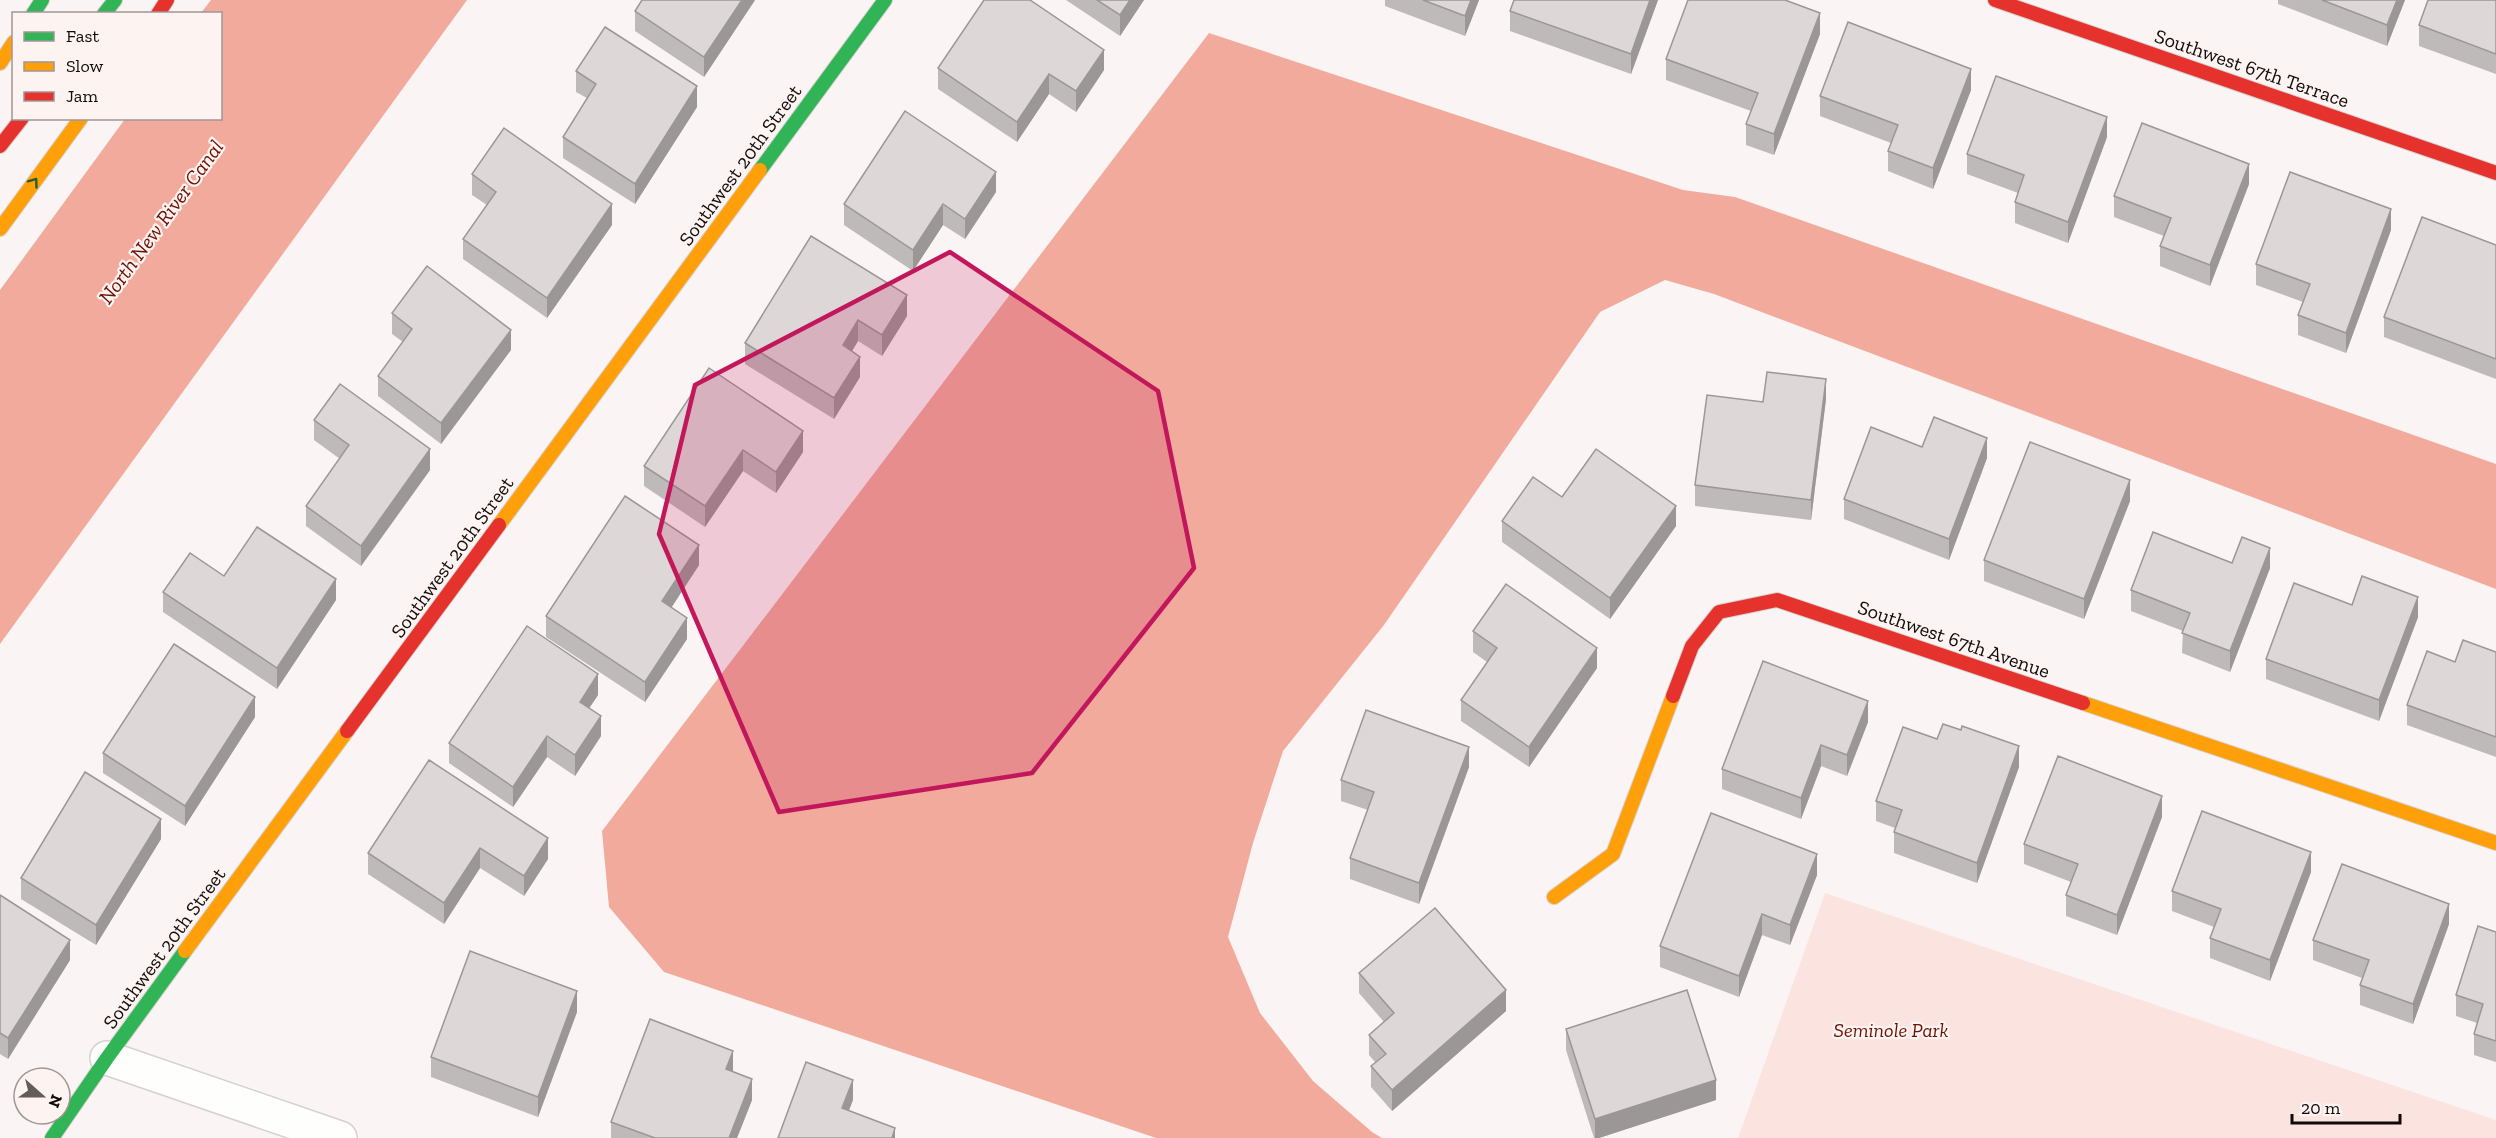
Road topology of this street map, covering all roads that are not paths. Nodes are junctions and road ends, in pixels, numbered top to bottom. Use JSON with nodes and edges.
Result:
{"nodes":[{"id":1,"x":885,"y":0,"type":"edge"},
{"id":2,"x":1995,"y":0,"type":"edge"},
{"id":3,"x":12,"y":45,"type":"edge"},
{"id":4,"x":0,"y":63,"type":"edge"},
{"id":5,"x":20,"y":120,"type":"edge"},
{"id":6,"x":80,"y":120,"type":"edge"},
{"id":7,"x":0,"y":146,"type":"edge"},
{"id":8,"x":2496,"y":173,"type":"edge"},
{"id":9,"x":0,"y":229,"type":"edge"},
{"id":10,"x":2496,"y":843,"type":"edge"},
{"id":11,"x":1554,"y":897,"type":"dead end"},
{"id":12,"x":107,"y":1058,"type":"junction"},
{"id":13,"x":52,"y":1138,"type":"edge"},
{"id":14,"x":340,"y":1138,"type":"edge"}],
"edges":[{"from":1,"to":12,"type":"main road","name":"Southwest 20th Street"},
{"from":2,"to":8,"type":"main road","name":"Southwest 67th Terrace"},
{"from":3,"to":4,"type":"main road"},
{"from":5,"to":7,"type":"main road"},
{"from":9,"to":6,"type":"main road","one_way":true},
{"from":10,"to":11,"type":"main road","name":"Southwest 67th Avenue"},
{"from":12,"to":13,"type":"main road","name":"Southwest 20th Street"},
{"from":12,"to":14,"type":"street"}]}
